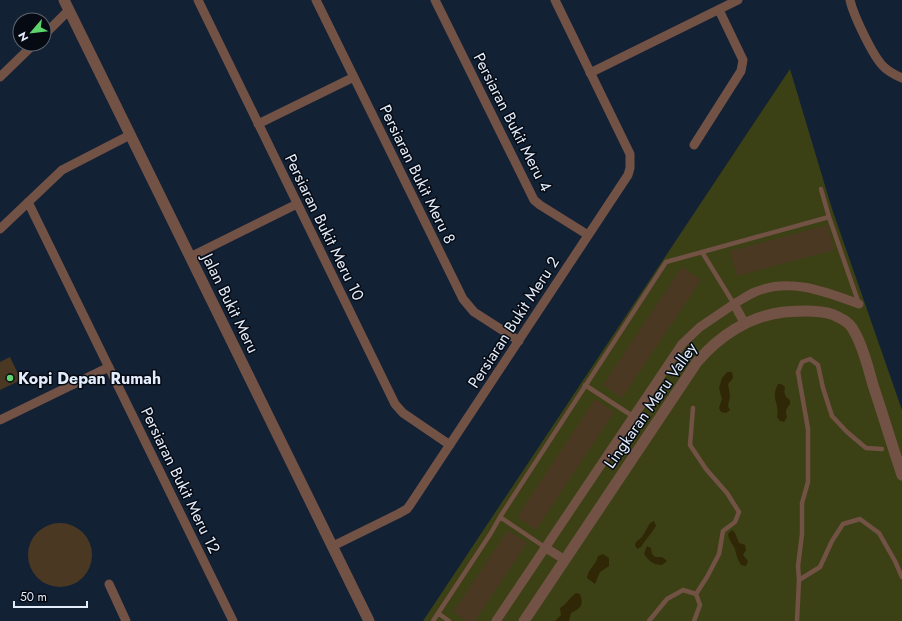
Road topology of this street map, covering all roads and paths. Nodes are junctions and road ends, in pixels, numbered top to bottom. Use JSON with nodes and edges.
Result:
{"nodes":[{"id":1,"x":64,"y":0,"type":"edge"},
{"id":2,"x":198,"y":0,"type":"edge"},
{"id":3,"x":316,"y":0,"type":"edge"},
{"id":4,"x":435,"y":0,"type":"edge"},
{"id":5,"x":554,"y":0,"type":"edge"},
{"id":6,"x":738,"y":0,"type":"edge"},
{"id":7,"x":850,"y":0,"type":"edge"},
{"id":8,"x":69,"y":10,"type":"junction"},
{"id":9,"x":719,"y":10,"type":"junction"},
{"id":10,"x":52,"y":27,"type":"edge"},
{"id":11,"x":26,"y":52,"type":"edge"},
{"id":12,"x":590,"y":73,"type":"junction"},
{"id":13,"x":0,"y":77,"type":"edge"},
{"id":14,"x":354,"y":77,"type":"junction"},
{"id":15,"x":902,"y":78,"type":"edge"},
{"id":16,"x":258,"y":124,"type":"junction"},
{"id":17,"x":130,"y":135,"type":"junction"},
{"id":18,"x":694,"y":145,"type":"dead end"},
{"id":19,"x":821,"y":190,"type":"dead end"},
{"id":20,"x":28,"y":202,"type":"junction"},
{"id":21,"x":297,"y":204,"type":"junction"},
{"id":22,"x":829,"y":217,"type":"junction"},
{"id":23,"x":0,"y":229,"type":"edge"},
{"id":24,"x":588,"y":236,"type":"junction"},
{"id":25,"x":702,"y":252,"type":"junction"},
{"id":26,"x":190,"y":257,"type":"junction"},
{"id":27,"x":734,"y":304,"type":"junction"},
{"id":28,"x":859,"y":304,"type":"joint"},
{"id":29,"x":745,"y":324,"type":"junction"},
{"id":30,"x":518,"y":341,"type":"junction"},
{"id":31,"x":109,"y":367,"type":"junction"},
{"id":32,"x":585,"y":385,"type":"junction"},
{"id":33,"x":693,"y":408,"type":"dead end"},
{"id":34,"x":634,"y":417,"type":"junction"},
{"id":35,"x":0,"y":420,"type":"edge"},
{"id":36,"x":450,"y":445,"type":"junction"},
{"id":37,"x":882,"y":449,"type":"dead end"},
{"id":38,"x":902,"y":475,"type":"edge"},
{"id":39,"x":500,"y":517,"type":"junction"},
{"id":40,"x":333,"y":546,"type":"junction"},
{"id":41,"x":546,"y":548,"type":"junction"},
{"id":42,"x":565,"y":560,"type":"junction"},
{"id":43,"x":902,"y":577,"type":"edge"},
{"id":44,"x":799,"y":580,"type":"junction"},
{"id":45,"x":109,"y":584,"type":"dead end"},
{"id":46,"x":696,"y":594,"type":"junction"},
{"id":47,"x":438,"y":613,"type":"junction"},
{"id":48,"x":126,"y":621,"type":"edge"},
{"id":49,"x":233,"y":621,"type":"edge"},
{"id":50,"x":369,"y":621,"type":"edge"},
{"id":51,"x":433,"y":621,"type":"edge"},
{"id":52,"x":449,"y":621,"type":"edge"},
{"id":53,"x":496,"y":621,"type":"edge"},
{"id":54,"x":524,"y":621,"type":"edge"},
{"id":55,"x":649,"y":621,"type":"edge"},
{"id":56,"x":694,"y":621,"type":"edge"},
{"id":57,"x":797,"y":621,"type":"edge"}],
"edges":[{"from":1,"to":8,"type":"street","name":"Jalan Bukit Meru"},
{"from":2,"to":16,"type":"street","name":"Persiaran Bukit Meru 10"},
{"from":3,"to":14,"type":"street","name":"Persiaran Bukit Meru 8"},
{"from":4,"to":24,"type":"street","name":"Persiaran Bukit Meru 4"},
{"from":5,"to":12,"type":"street","name":"Persiaran Bukit Meru 2"},
{"from":6,"to":9,"type":"street"},
{"from":7,"to":15,"type":"street"},
{"from":8,"to":10,"type":"street"},
{"from":8,"to":17,"type":"street","name":"Jalan Bukit Meru"},
{"from":9,"to":12,"type":"street"},
{"from":9,"to":18,"type":"street"},
{"from":11,"to":13,"type":"street"},
{"from":12,"to":24,"type":"street","name":"Persiaran Bukit Meru 2"},
{"from":14,"to":16,"type":"street"},
{"from":14,"to":30,"type":"street","name":"Persiaran Bukit Meru 8"},
{"from":16,"to":21,"type":"street","name":"Persiaran Bukit Meru 10"},
{"from":17,"to":20,"type":"street"},
{"from":17,"to":26,"type":"street","name":"Jalan Bukit Meru"},
{"from":19,"to":22,"type":"lane"},
{"from":20,"to":23,"type":"street"},
{"from":20,"to":31,"type":"street","name":"Persiaran Bukit Meru 12"},
{"from":21,"to":26,"type":"street"},
{"from":21,"to":36,"type":"street","name":"Persiaran Bukit Meru 10"},
{"from":22,"to":25,"type":"lane"},
{"from":22,"to":28,"type":"lane"},
{"from":24,"to":30,"type":"street","name":"Persiaran Bukit Meru 2"},
{"from":25,"to":27,"type":"lane"},
{"from":25,"to":32,"type":"lane"},
{"from":26,"to":40,"type":"street","name":"Jalan Bukit Meru"},
{"from":27,"to":28,"type":"street"},
{"from":27,"to":29,"type":"street"},
{"from":27,"to":34,"type":"street"},
{"from":29,"to":38,"type":"street","name":"Lingkaran Meru Valley"},
{"from":29,"to":42,"type":"street","name":"Lingkaran Meru Valley"},
{"from":30,"to":36,"type":"street","name":"Persiaran Bukit Meru 2"},
{"from":31,"to":35,"type":"street"},
{"from":31,"to":49,"type":"street","name":"Persiaran Bukit Meru 12"},
{"from":32,"to":34,"type":"lane"},
{"from":32,"to":39,"type":"lane"},
{"from":33,"to":46,"type":"lane"},
{"from":34,"to":41,"type":"street"},
{"from":36,"to":40,"type":"street","name":"Persiaran Bukit Meru 2"},
{"from":37,"to":44,"type":"lane"},
{"from":39,"to":41,"type":"lane"},
{"from":39,"to":47,"type":"lane"},
{"from":40,"to":50,"type":"street","name":"Jalan Bukit Meru"},
{"from":41,"to":42,"type":"street"},
{"from":41,"to":53,"type":"street"},
{"from":42,"to":54,"type":"street","name":"Lingkaran Meru Valley"},
{"from":43,"to":44,"type":"lane"},
{"from":44,"to":57,"type":"lane"},
{"from":45,"to":48,"type":"street"},
{"from":46,"to":55,"type":"lane"},
{"from":46,"to":56,"type":"lane"},
{"from":47,"to":51,"type":"lane"},
{"from":47,"to":52,"type":"lane"}]}
